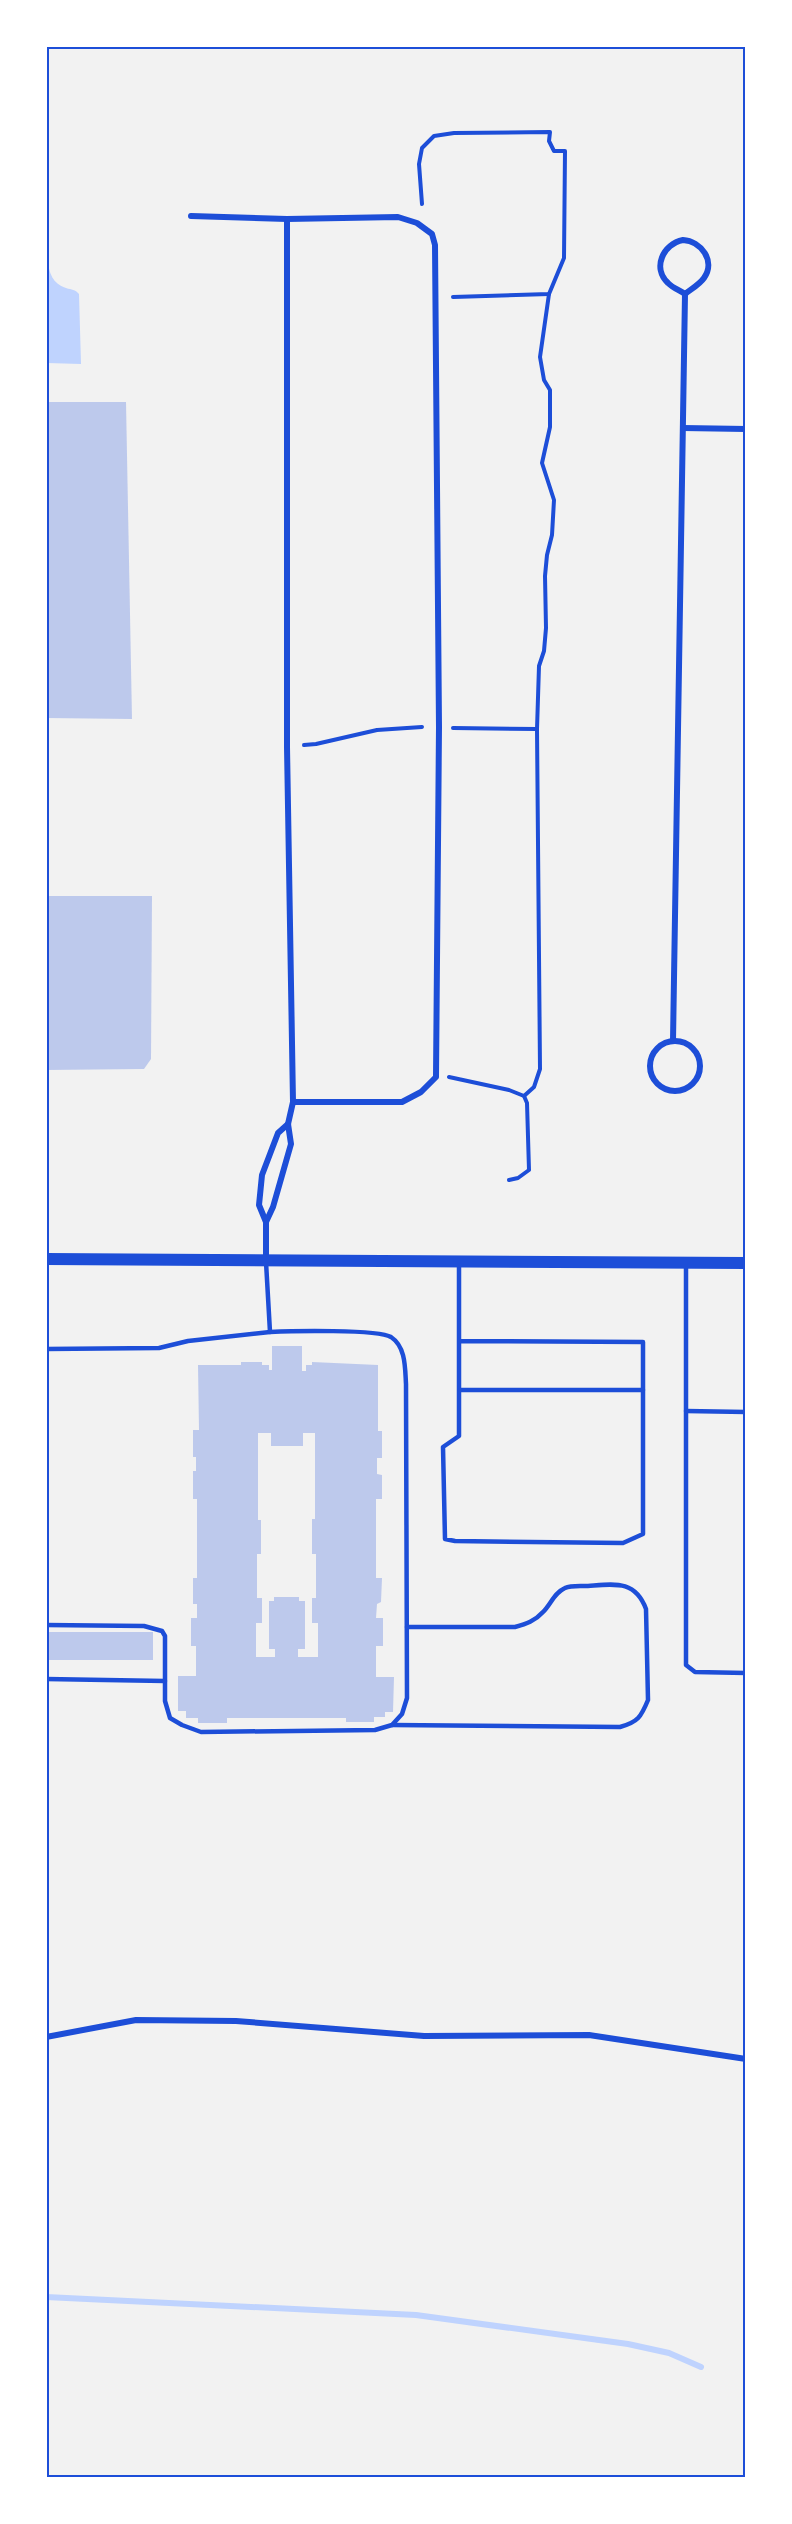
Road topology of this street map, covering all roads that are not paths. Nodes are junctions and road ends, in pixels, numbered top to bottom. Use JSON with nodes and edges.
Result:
{"nodes":[{"id":1,"x":191,"y":216,"type":"dead end"},
{"id":2,"x":287,"y":219,"type":"junction"},
{"id":3,"x":685,"y":294,"type":"junction"},
{"id":4,"x":683,"y":429,"type":"junction"},
{"id":5,"x":746,"y":429,"type":"edge"},
{"id":6,"x":673,"y":1041,"type":"junction"},
{"id":7,"x":293,"y":1102,"type":"junction"},
{"id":8,"x":288,"y":1124,"type":"junction"},
{"id":9,"x":266,"y":1222,"type":"junction"},
{"id":10,"x":46,"y":1259,"type":"edge"},
{"id":11,"x":266,"y":1262,"type":"junction"},
{"id":12,"x":459,"y":1262,"type":"junction"},
{"id":13,"x":686,"y":1262,"type":"junction"},
{"id":14,"x":746,"y":1263,"type":"edge"},
{"id":15,"x":270,"y":1332,"type":"junction"},
{"id":16,"x":460,"y":1341,"type":"junction"},
{"id":17,"x":46,"y":1349,"type":"edge"},
{"id":18,"x":460,"y":1390,"type":"junction"},
{"id":19,"x":643,"y":1390,"type":"junction"},
{"id":20,"x":686,"y":1411,"type":"junction"},
{"id":21,"x":746,"y":1412,"type":"edge"},
{"id":22,"x":46,"y":1625,"type":"edge"},
{"id":23,"x":407,"y":1626,"type":"junction"},
{"id":24,"x":746,"y":1672,"type":"edge"},
{"id":25,"x":46,"y":1679,"type":"edge"},
{"id":26,"x":165,"y":1682,"type":"junction"},
{"id":27,"x":392,"y":1725,"type":"junction"},
{"id":28,"x":46,"y":2037,"type":"edge"},
{"id":29,"x":746,"y":2059,"type":"edge"}],
"edges":[{"from":1,"to":2,"type":"street"},
{"from":2,"to":7,"type":"street"},
{"from":2,"to":7,"type":"street"},
{"from":3,"to":3,"type":"street"},
{"from":3,"to":4,"type":"street"},
{"from":4,"to":5,"type":"street"},
{"from":4,"to":6,"type":"street"},
{"from":6,"to":6,"type":"street"},
{"from":7,"to":8,"type":"street"},
{"from":8,"to":9,"type":"street"},
{"from":8,"to":9,"type":"street"},
{"from":9,"to":11,"type":"street"},
{"from":10,"to":11,"type":"main road"},
{"from":11,"to":12,"type":"main road"},
{"from":11,"to":15,"type":"lane"},
{"from":12,"to":13,"type":"main road"},
{"from":12,"to":16,"type":"lane"},
{"from":13,"to":14,"type":"main road"},
{"from":13,"to":20,"type":"lane"},
{"from":15,"to":17,"type":"lane"},
{"from":15,"to":23,"type":"lane"},
{"from":16,"to":18,"type":"lane"},
{"from":16,"to":19,"type":"lane"},
{"from":18,"to":19,"type":"lane"},
{"from":18,"to":19,"type":"lane"},
{"from":20,"to":21,"type":"lane"},
{"from":20,"to":24,"type":"lane"},
{"from":22,"to":26,"type":"lane"},
{"from":23,"to":27,"type":"lane"},
{"from":23,"to":27,"type":"lane"},
{"from":25,"to":26,"type":"lane"},
{"from":26,"to":27,"type":"lane"},
{"from":28,"to":29,"type":"street"}]}
